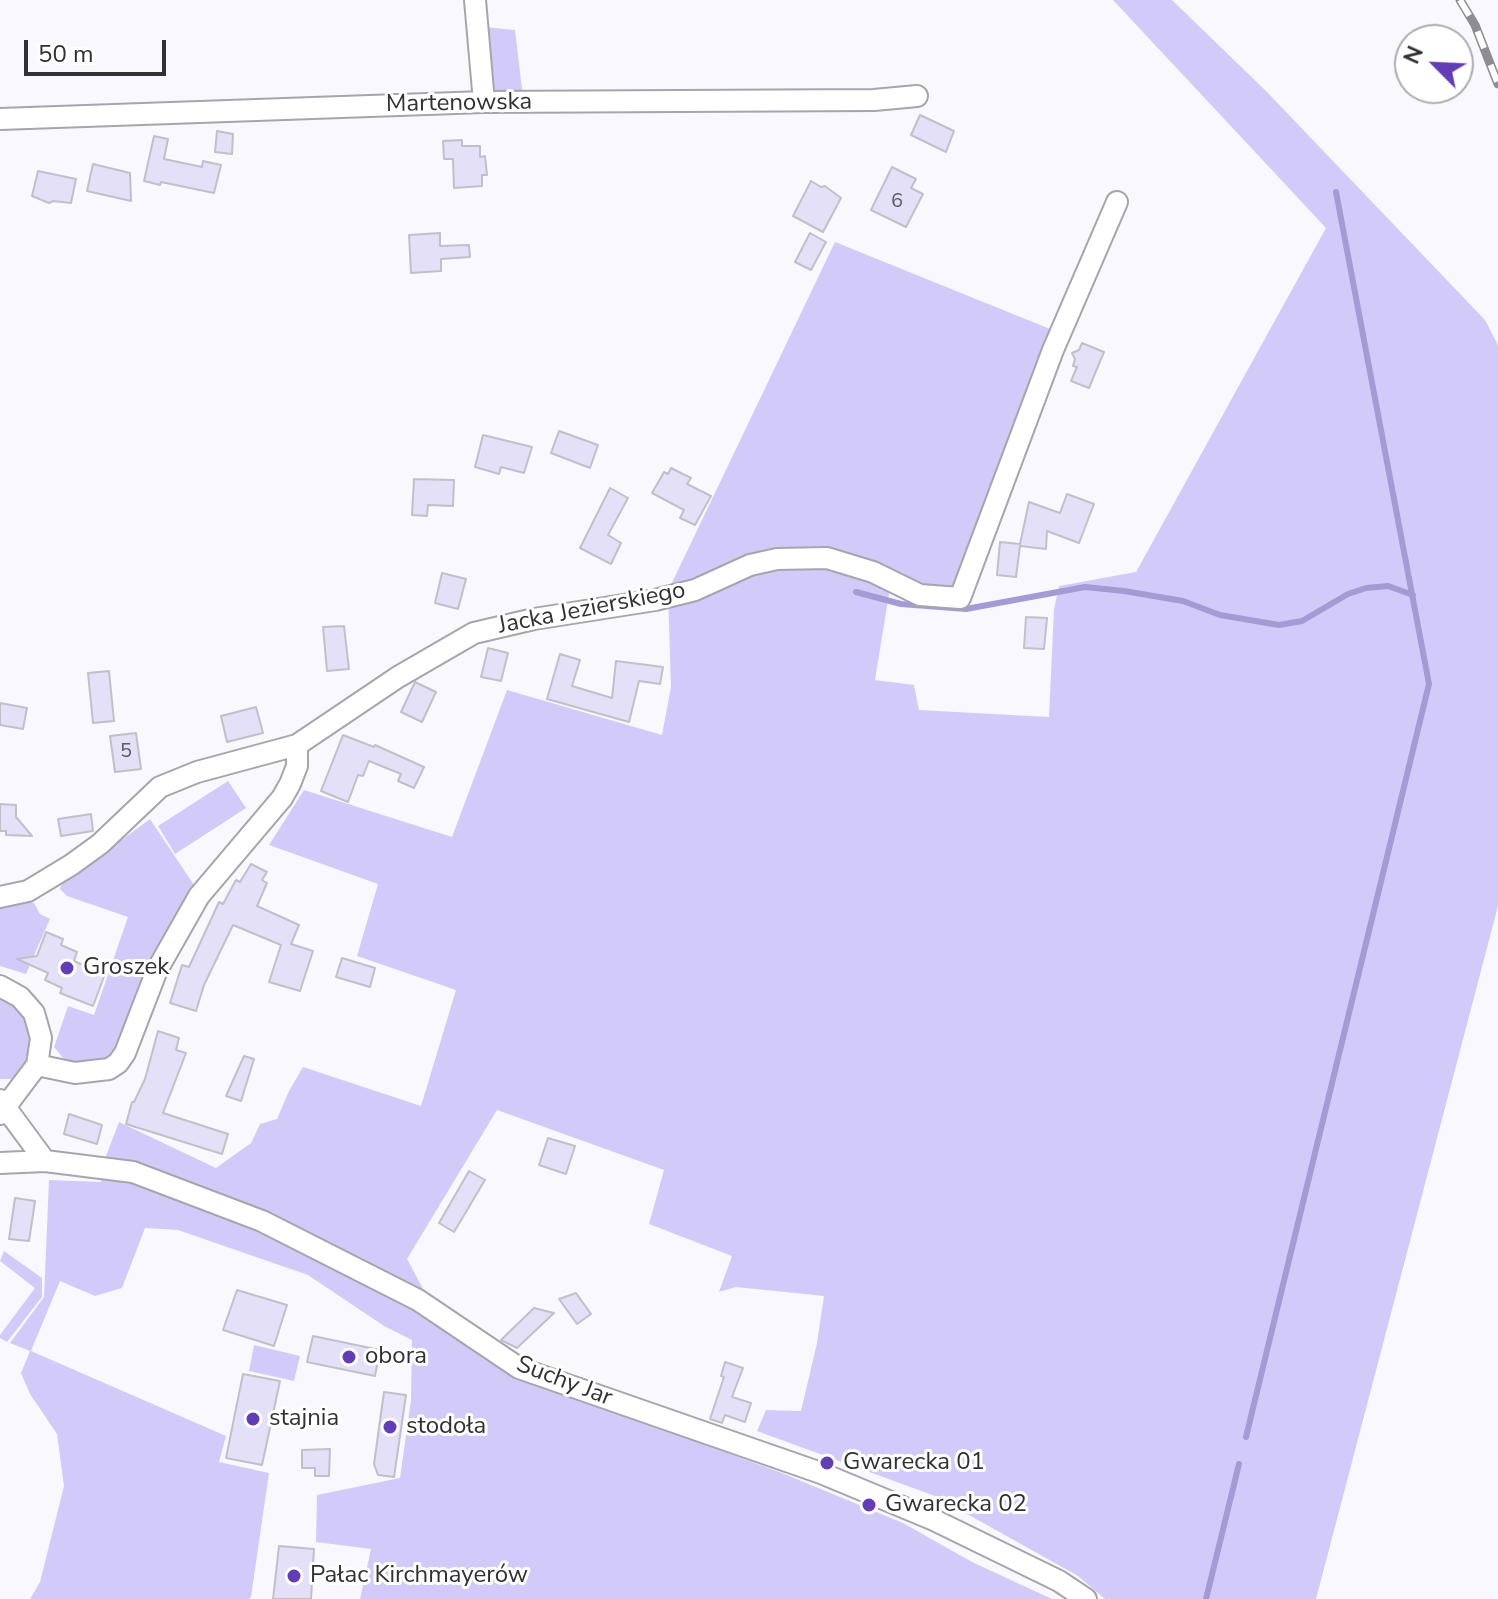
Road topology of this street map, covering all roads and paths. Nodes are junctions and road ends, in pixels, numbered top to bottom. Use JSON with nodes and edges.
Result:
{"nodes":[{"id":1,"x":475,"y":0,"type":"edge"},
{"id":2,"x":917,"y":96,"type":"dead end"},
{"id":3,"x":484,"y":102,"type":"junction"},
{"id":4,"x":0,"y":119,"type":"edge"},
{"id":5,"x":1117,"y":202,"type":"dead end"},
{"id":6,"x":297,"y":745,"type":"junction"},
{"id":7,"x":0,"y":897,"type":"edge"},
{"id":8,"x":0,"y":986,"type":"edge"},
{"id":9,"x":37,"y":1065,"type":"junction"},
{"id":10,"x":2,"y":1107,"type":"edge"},
{"id":11,"x":45,"y":1161,"type":"junction"},
{"id":12,"x":0,"y":1163,"type":"edge"},
{"id":13,"x":1086,"y":1599,"type":"edge"}],
"edges":[{"from":1,"to":3,"type":"street"},
{"from":2,"to":3,"type":"street","name":"Martenowska"},
{"from":3,"to":4,"type":"street","name":"Martenowska"},
{"from":5,"to":6,"type":"street","name":"Jacka Jezierskiego"},
{"from":6,"to":7,"type":"street"},
{"from":6,"to":9,"type":"street"},
{"from":8,"to":9,"type":"street"},
{"from":9,"to":10,"type":"street"},
{"from":10,"to":11,"type":"street"},
{"from":11,"to":12,"type":"street","name":"Suchy Jar"},
{"from":11,"to":13,"type":"street","name":"Suchy Jar"}]}
